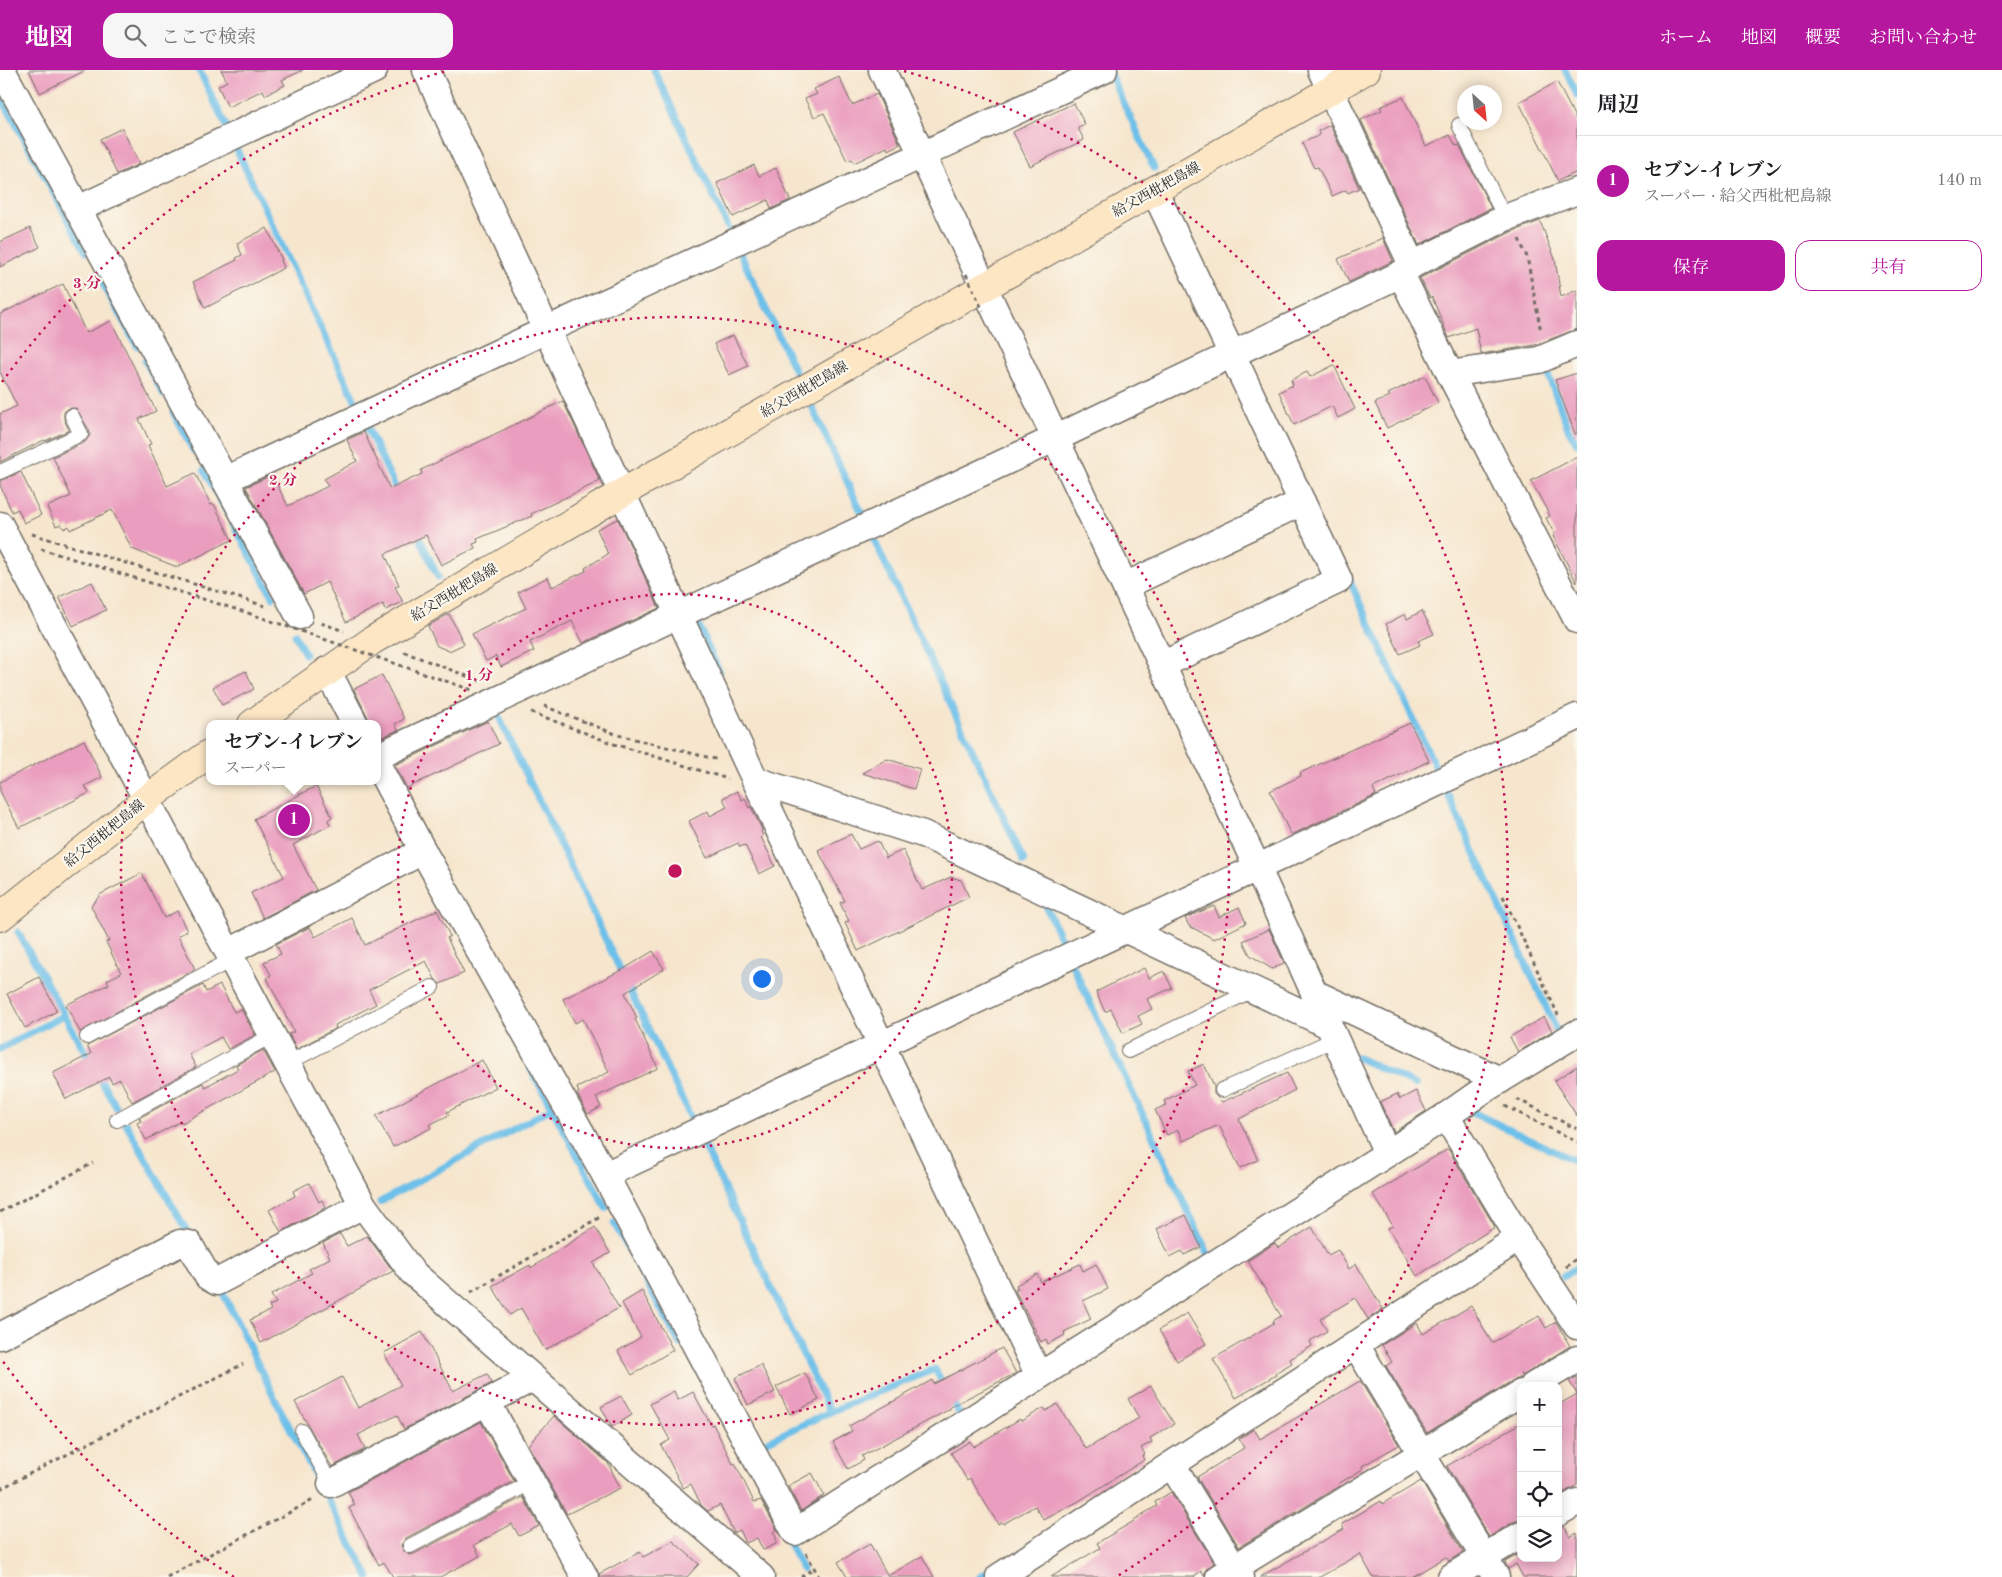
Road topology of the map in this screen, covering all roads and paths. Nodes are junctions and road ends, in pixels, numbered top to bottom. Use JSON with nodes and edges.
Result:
{"nodes":[{"id":1,"x":374,"y":70,"type":"edge"},
{"id":2,"x":426,"y":70,"type":"edge"},
{"id":3,"x":882,"y":70,"type":"edge"},
{"id":4,"x":1104,"y":70,"type":"edge"},
{"id":5,"x":1366,"y":70,"type":"edge"},
{"id":6,"x":4,"y":71,"type":"edge"},
{"id":7,"x":1326,"y":80,"type":"edge"},
{"id":8,"x":1462,"y":130,"type":"edge"},
{"id":9,"x":922,"y":155,"type":"junction"},
{"id":10,"x":1154,"y":190,"type":"junction"},
{"id":11,"x":1577,"y":191,"type":"edge"},
{"id":12,"x":78,"y":209,"type":"junction"},
{"id":13,"x":1506,"y":217,"type":"junction"},
{"id":14,"x":1406,"y":270,"type":"junction"},
{"id":15,"x":978,"y":290,"type":"junction"},
{"id":16,"x":547,"y":330,"type":"junction"},
{"id":17,"x":1577,"y":344,"type":"edge"},
{"id":18,"x":1232,"y":354,"type":"junction"},
{"id":19,"x":1545,"y":358,"type":"junction"},
{"id":20,"x":1450,"y":374,"type":"junction"},
{"id":21,"x":72,"y":416,"type":"dead end"},
{"id":22,"x":1056,"y":438,"type":"junction"},
{"id":23,"x":0,"y":472,"type":"edge"},
{"id":24,"x":226,"y":480,"type":"junction"},
{"id":25,"x":622,"y":493,"type":"junction"},
{"id":26,"x":1302,"y":502,"type":"junction"},
{"id":27,"x":4,"y":532,"type":"edge"},
{"id":28,"x":1568,"y":581,"type":"edge"},
{"id":29,"x":1125,"y":586,"type":"junction"},
{"id":30,"x":678,"y":615,"type":"junction"},
{"id":31,"x":299,"y":616,"type":"dead end"},
{"id":32,"x":1577,"y":620,"type":"edge"},
{"id":33,"x":1162,"y":665,"type":"junction"},
{"id":34,"x":327,"y":670,"type":"junction"},
{"id":35,"x":472,"y":690,"type":"dead end"},
{"id":36,"x":1577,"y":717,"type":"edge"},
{"id":37,"x":258,"y":720,"type":"edge"},
{"id":38,"x":353,"y":720,"type":"edge"},
{"id":39,"x":381,"y":755,"type":"edge"},
{"id":40,"x":206,"y":757,"type":"edge"},
{"id":41,"x":381,"y":772,"type":"edge"},
{"id":42,"x":755,"y":780,"type":"junction"},
{"id":43,"x":147,"y":799,"type":"junction"},
{"id":44,"x":423,"y":851,"type":"junction"},
{"id":45,"x":1257,"y":867,"type":"junction"},
{"id":46,"x":1503,"y":896,"type":"dead end"},
{"id":47,"x":0,"y":917,"type":"edge"},
{"id":48,"x":1125,"y":929,"type":"junction"},
{"id":49,"x":231,"y":956,"type":"junction"},
{"id":50,"x":432,"y":987,"type":"dead end"},
{"id":51,"x":1254,"y":990,"type":"junction"},
{"id":52,"x":1314,"y":992,"type":"junction"},
{"id":53,"x":1332,"y":1032,"type":"junction"},
{"id":54,"x":273,"y":1035,"type":"junction"},
{"id":55,"x":1573,"y":1036,"type":"edge"},
{"id":56,"x":87,"y":1037,"type":"dead end"},
{"id":57,"x":882,"y":1043,"type":"junction"},
{"id":58,"x":1128,"y":1050,"type":"dead end"},
{"id":59,"x":288,"y":1063,"type":"junction"},
{"id":60,"x":1500,"y":1080,"type":"junction"},
{"id":61,"x":1222,"y":1090,"type":"dead end"},
{"id":62,"x":1446,"y":1116,"type":"junction"},
{"id":63,"x":117,"y":1120,"type":"dead end"},
{"id":64,"x":1387,"y":1153,"type":"junction"},
{"id":65,"x":93,"y":1163,"type":"dead end"},
{"id":66,"x":605,"y":1175,"type":"junction"},
{"id":67,"x":363,"y":1205,"type":"junction"},
{"id":68,"x":621,"y":1205,"type":"junction"},
{"id":69,"x":0,"y":1212,"type":"edge"},
{"id":70,"x":1519,"y":1238,"type":"junction"},
{"id":71,"x":449,"y":1304,"type":"junction"},
{"id":72,"x":1577,"y":1326,"type":"edge"},
{"id":73,"x":0,"y":1336,"type":"edge"},
{"id":74,"x":1356,"y":1345,"type":"junction"},
{"id":75,"x":1577,"y":1359,"type":"edge"},
{"id":76,"x":243,"y":1364,"type":"dead end"},
{"id":77,"x":1039,"y":1376,"type":"junction"},
{"id":78,"x":532,"y":1378,"type":"junction"},
{"id":79,"x":1540,"y":1382,"type":"edge"},
{"id":80,"x":1517,"y":1395,"type":"edge"},
{"id":81,"x":487,"y":1402,"type":"junction"},
{"id":82,"x":302,"y":1430,"type":"dead end"},
{"id":83,"x":1421,"y":1453,"type":"junction"},
{"id":84,"x":1172,"y":1464,"type":"junction"},
{"id":85,"x":532,"y":1482,"type":"junction"},
{"id":86,"x":0,"y":1489,"type":"edge"},
{"id":87,"x":324,"y":1491,"type":"junction"},
{"id":88,"x":1577,"y":1502,"type":"edge"},
{"id":89,"x":1562,"y":1511,"type":"edge"},
{"id":90,"x":1517,"y":1539,"type":"edge"},
{"id":91,"x":410,"y":1546,"type":"dead end"},
{"id":92,"x":1490,"y":1567,"type":"edge"},
{"id":93,"x":814,"y":1568,"type":"dead end"},
{"id":94,"x":1231,"y":1574,"type":"edge"},
{"id":95,"x":753,"y":1575,"type":"edge"},
{"id":96,"x":166,"y":1577,"type":"edge"},
{"id":97,"x":586,"y":1577,"type":"edge"},
{"id":98,"x":801,"y":1577,"type":"edge"},
{"id":99,"x":999,"y":1577,"type":"edge"},
{"id":100,"x":1451,"y":1577,"type":"edge"}],
"edges":[{"from":1,"to":12,"type":"street"},
{"from":2,"to":16,"type":"street"},
{"from":3,"to":9,"type":"street"},
{"from":4,"to":9,"type":"street"},
{"from":5,"to":7,"type":"main road","name":"給父西枇杷島線"},
{"from":6,"to":12,"type":"street"},
{"from":7,"to":10,"type":"main road","name":"給父西枇杷島線"},
{"from":7,"to":14,"type":"street"},
{"from":8,"to":13,"type":"lane"},
{"from":9,"to":15,"type":"street"},
{"from":9,"to":16,"type":"street"},
{"from":10,"to":15,"type":"main road","name":"給父西枇杷島線"},
{"from":10,"to":18,"type":"street"},
{"from":11,"to":13,"type":"street"},
{"from":12,"to":24,"type":"street"},
{"from":13,"to":14,"type":"street"},
{"from":13,"to":19,"type":"path"},
{"from":14,"to":18,"type":"street"},
{"from":14,"to":20,"type":"street"},
{"from":15,"to":15,"type":"path","bridge":true},
{"from":15,"to":22,"type":"street"},
{"from":15,"to":25,"type":"main road","name":"給父西枇杷島線"},
{"from":16,"to":24,"type":"street"},
{"from":16,"to":25,"type":"street"},
{"from":17,"to":19,"type":"street"},
{"from":18,"to":22,"type":"street"},
{"from":18,"to":26,"type":"street"},
{"from":19,"to":20,"type":"street"},
{"from":20,"to":28,"type":"street"},
{"from":21,"to":23,"type":"lane"},
{"from":22,"to":29,"type":"street"},
{"from":22,"to":30,"type":"street"},
{"from":24,"to":31,"type":"street"},
{"from":25,"to":30,"type":"street"},
{"from":25,"to":34,"type":"main road","name":"給父西枇杷島線"},
{"from":26,"to":29,"type":"street"},
{"from":26,"to":33,"type":"street"},
{"from":27,"to":35,"type":"path","bridge":true},
{"from":27,"to":43,"type":"street"},
{"from":28,"to":32,"type":"street"},
{"from":29,"to":33,"type":"street"},
{"from":30,"to":39,"type":"street"},
{"from":30,"to":42,"type":"street"},
{"from":33,"to":45,"type":"street"},
{"from":34,"to":37,"type":"main road","name":"給父西枇杷島線"},
{"from":34,"to":38,"type":"street"},
{"from":36,"to":45,"type":"street"},
{"from":40,"to":43,"type":"main road","name":"給父西枇杷島線"},
{"from":41,"to":44,"type":"street"},
{"from":42,"to":48,"type":"street"},
{"from":42,"to":57,"type":"street"},
{"from":43,"to":47,"type":"main road","name":"給父西枇杷島線"},
{"from":43,"to":49,"type":"street"},
{"from":44,"to":49,"type":"street"},
{"from":44,"to":66,"type":"street"},
{"from":45,"to":48,"type":"street"},
{"from":45,"to":52,"type":"street"},
{"from":46,"to":55,"type":"path"},
{"from":48,"to":51,"type":"street"},
{"from":48,"to":57,"type":"street"},
{"from":49,"to":54,"type":"street"},
{"from":49,"to":56,"type":"lane"},
{"from":50,"to":59,"type":"lane"},
{"from":51,"to":53,"type":"street"},
{"from":51,"to":58,"type":"lane"},
{"from":52,"to":53,"type":"street"},
{"from":52,"to":60,"type":"street"},
{"from":53,"to":61,"type":"lane"},
{"from":53,"to":64,"type":"street"},
{"from":54,"to":59,"type":"street"},
{"from":54,"to":63,"type":"lane"},
{"from":55,"to":60,"type":"street"},
{"from":57,"to":66,"type":"street"},
{"from":57,"to":77,"type":"street"},
{"from":59,"to":67,"type":"street"},
{"from":60,"to":62,"type":"street"},
{"from":62,"to":64,"type":"street"},
{"from":62,"to":70,"type":"street"},
{"from":64,"to":77,"type":"street"},
{"from":65,"to":69,"type":"path"},
{"from":66,"to":68,"type":"street"},
{"from":67,"to":71,"type":"street"},
{"from":67,"to":73,"type":"street"},
{"from":68,"to":71,"type":"path"},
{"from":68,"to":77,"type":"street"},
{"from":70,"to":72,"type":"street"},
{"from":70,"to":74,"type":"street"},
{"from":71,"to":78,"type":"street"},
{"from":74,"to":83,"type":"street"},
{"from":74,"to":84,"type":"street"},
{"from":75,"to":79,"type":"street"},
{"from":76,"to":86,"type":"path"},
{"from":78,"to":81,"type":"street"},
{"from":78,"to":95,"type":"street"},
{"from":80,"to":83,"type":"street"},
{"from":81,"to":85,"type":"street"},
{"from":81,"to":87,"type":"street"},
{"from":82,"to":87,"type":"lane"},
{"from":83,"to":92,"type":"street"},
{"from":83,"to":94,"type":"street"},
{"from":84,"to":94,"type":"street"},
{"from":84,"to":99,"type":"street"},
{"from":85,"to":91,"type":"lane"},
{"from":85,"to":97,"type":"street"},
{"from":87,"to":96,"type":"path"},
{"from":88,"to":89,"type":"street"},
{"from":90,"to":92,"type":"street"},
{"from":92,"to":100,"type":"street"},
{"from":93,"to":98,"type":"path"}]}
